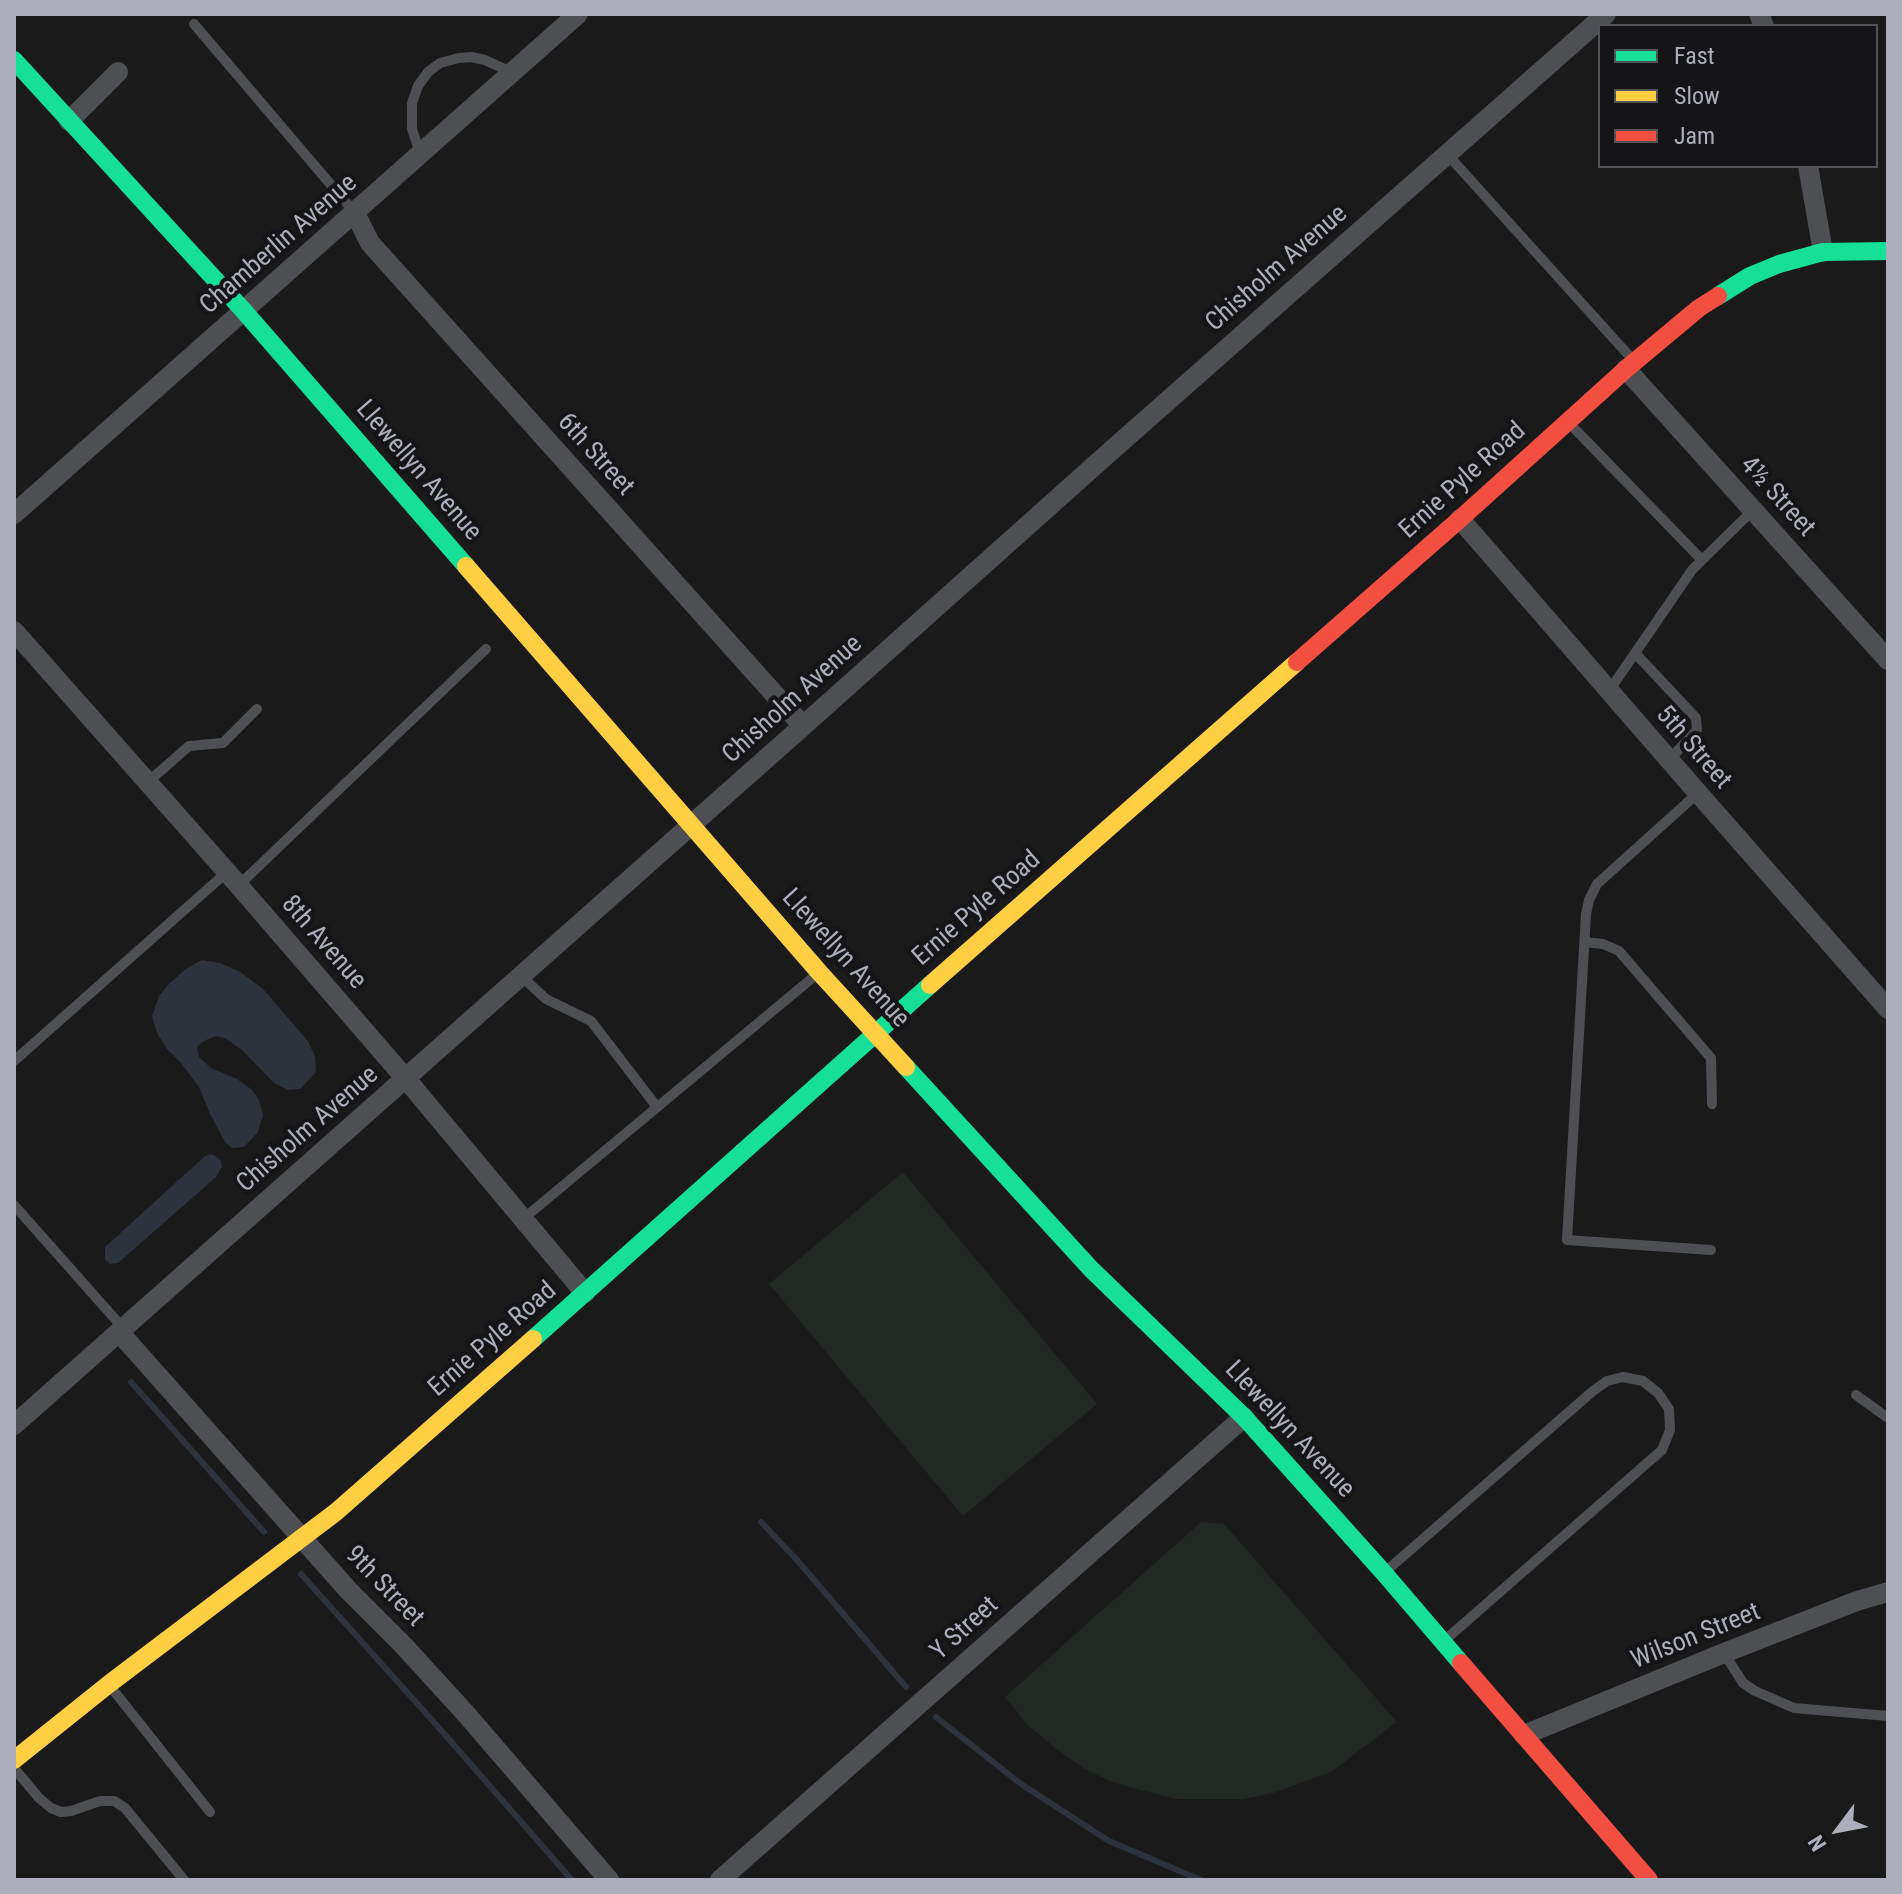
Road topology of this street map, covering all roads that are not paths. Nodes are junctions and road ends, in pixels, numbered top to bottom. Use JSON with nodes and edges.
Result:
{"nodes":[{"id":1,"x":578,"y":14,"type":"edge"},
{"id":2,"x":1606,"y":14,"type":"edge"},
{"id":3,"x":194,"y":24,"type":"dead end"},
{"id":4,"x":14,"y":60,"type":"edge"},
{"id":5,"x":118,"y":72,"type":"dead end"},
{"id":6,"x":513,"y":73,"type":"junction"},
{"id":7,"x":69,"y":121,"type":"junction"},
{"id":8,"x":1447,"y":154,"type":"junction"},
{"id":9,"x":420,"y":155,"type":"junction"},
{"id":10,"x":1808,"y":168,"type":"edge"},
{"id":11,"x":355,"y":213,"type":"junction"},
{"id":12,"x":1888,"y":251,"type":"edge"},
{"id":13,"x":1823,"y":252,"type":"junction"},
{"id":14,"x":243,"y":310,"type":"junction"},
{"id":15,"x":1631,"y":366,"type":"junction"},
{"id":16,"x":1568,"y":422,"type":"junction"},
{"id":17,"x":1753,"y":510,"type":"junction"},
{"id":18,"x":14,"y":514,"type":"edge"},
{"id":19,"x":1460,"y":519,"type":"junction"},
{"id":20,"x":1702,"y":560,"type":"junction"},
{"id":21,"x":14,"y":631,"type":"edge"},
{"id":22,"x":486,"y":649,"type":"dead end"},
{"id":23,"x":1635,"y":653,"type":"junction"},
{"id":24,"x":1888,"y":660,"type":"edge"},
{"id":25,"x":1609,"y":691,"type":"junction"},
{"id":26,"x":257,"y":709,"type":"dead end"},
{"id":27,"x":803,"y":726,"type":"junction"},
{"id":28,"x":1669,"y":760,"type":"junction"},
{"id":29,"x":148,"y":782,"type":"junction"},
{"id":30,"x":1698,"y":793,"type":"junction"},
{"id":31,"x":692,"y":824,"type":"junction"},
{"id":32,"x":233,"y":878,"type":"junction"},
{"id":33,"x":1585,"y":942,"type":"junction"},
{"id":34,"x":819,"y":972,"type":"junction"},
{"id":35,"x":521,"y":976,"type":"junction"},
{"id":36,"x":1888,"y":1009,"type":"edge"},
{"id":37,"x":876,"y":1033,"type":"junction"},
{"id":38,"x":14,"y":1061,"type":"edge"},
{"id":39,"x":406,"y":1079,"type":"junction"},
{"id":40,"x":1712,"y":1104,"type":"dead end"},
{"id":41,"x":657,"y":1107,"type":"junction"},
{"id":42,"x":14,"y":1205,"type":"edge"},
{"id":43,"x":523,"y":1219,"type":"junction"},
{"id":44,"x":1711,"y":1250,"type":"dead end"},
{"id":45,"x":585,"y":1293,"type":"junction"},
{"id":46,"x":121,"y":1330,"type":"junction"},
{"id":47,"x":1856,"y":1395,"type":"dead end"},
{"id":48,"x":1244,"y":1417,"type":"junction"},
{"id":49,"x":1888,"y":1418,"type":"edge"},
{"id":50,"x":14,"y":1425,"type":"edge"},
{"id":51,"x":302,"y":1538,"type":"junction"},
{"id":52,"x":1384,"y":1573,"type":"junction"},
{"id":53,"x":1888,"y":1592,"type":"edge"},
{"id":54,"x":1443,"y":1642,"type":"junction"},
{"id":55,"x":1724,"y":1653,"type":"junction"},
{"id":56,"x":109,"y":1684,"type":"junction"},
{"id":57,"x":1888,"y":1716,"type":"edge"},
{"id":58,"x":1524,"y":1735,"type":"junction"},
{"id":59,"x":14,"y":1760,"type":"edge"},
{"id":60,"x":14,"y":1768,"type":"edge"},
{"id":61,"x":210,"y":1812,"type":"dead end"},
{"id":62,"x":184,"y":1880,"type":"edge"},
{"id":63,"x":609,"y":1880,"type":"edge"},
{"id":64,"x":720,"y":1880,"type":"edge"},
{"id":65,"x":1649,"y":1880,"type":"edge"}],
"edges":[{"from":1,"to":6,"type":"street","name":"Chamberlin Avenue"},
{"from":2,"to":8,"type":"street","name":"Chisholm Avenue"},
{"from":3,"to":11,"type":"lane"},
{"from":4,"to":7,"type":"street","name":"Llewellyn Avenue"},
{"from":5,"to":7,"type":"street"},
{"from":6,"to":9,"type":"street","name":"Chamberlin Avenue"},
{"from":6,"to":9,"type":"lane"},
{"from":7,"to":14,"type":"street","name":"Llewellyn Avenue"},
{"from":8,"to":15,"type":"lane"},
{"from":8,"to":27,"type":"street","name":"Chisholm Avenue"},
{"from":9,"to":11,"type":"street","name":"Chamberlin Avenue"},
{"from":10,"to":13,"type":"street"},
{"from":11,"to":14,"type":"street","name":"Chamberlin Avenue"},
{"from":11,"to":27,"type":"street","name":"6th Street"},
{"from":12,"to":13,"type":"street","name":"Ernie Pyle Road"},
{"from":13,"to":15,"type":"street","name":"Ernie Pyle Road"},
{"from":14,"to":18,"type":"street","name":"Chamberlin Avenue"},
{"from":14,"to":31,"type":"street","name":"Llewellyn Avenue"},
{"from":15,"to":16,"type":"street","name":"Ernie Pyle Road"},
{"from":15,"to":17,"type":"street","name":"4½ Street"},
{"from":16,"to":19,"type":"street","name":"Ernie Pyle Road"},
{"from":16,"to":20,"type":"lane"},
{"from":17,"to":20,"type":"lane"},
{"from":17,"to":24,"type":"street","name":"4½ Street"},
{"from":19,"to":25,"type":"street","name":"5th Street"},
{"from":19,"to":37,"type":"street","name":"Ernie Pyle Road"},
{"from":20,"to":23,"type":"lane"},
{"from":21,"to":29,"type":"street","name":"8th Avenue"},
{"from":22,"to":32,"type":"lane"},
{"from":23,"to":25,"type":"lane"},
{"from":23,"to":28,"type":"lane"},
{"from":25,"to":28,"type":"street","name":"5th Street"},
{"from":26,"to":29,"type":"lane"},
{"from":27,"to":31,"type":"street","name":"Chisholm Avenue"},
{"from":28,"to":30,"type":"street","name":"5th Street"},
{"from":29,"to":32,"type":"street","name":"8th Avenue"},
{"from":30,"to":33,"type":"lane"},
{"from":30,"to":36,"type":"street","name":"5th Street"},
{"from":31,"to":34,"type":"street","name":"Llewellyn Avenue"},
{"from":31,"to":35,"type":"street","name":"Chisholm Avenue"},
{"from":32,"to":38,"type":"lane"},
{"from":32,"to":39,"type":"street","name":"8th Avenue"},
{"from":33,"to":40,"type":"lane"},
{"from":33,"to":44,"type":"lane"},
{"from":34,"to":37,"type":"street","name":"Llewellyn Avenue"},
{"from":34,"to":41,"type":"lane"},
{"from":35,"to":39,"type":"street","name":"Chisholm Avenue"},
{"from":35,"to":41,"type":"lane"},
{"from":37,"to":45,"type":"street","name":"Ernie Pyle Road"},
{"from":37,"to":48,"type":"street","name":"Llewellyn Avenue"},
{"from":39,"to":43,"type":"street","name":"8th Avenue"},
{"from":39,"to":46,"type":"street","name":"Chisholm Avenue"},
{"from":41,"to":43,"type":"lane"},
{"from":42,"to":46,"type":"lane"},
{"from":43,"to":45,"type":"street","name":"8th Avenue"},
{"from":45,"to":51,"type":"street","name":"Ernie Pyle Road"},
{"from":46,"to":50,"type":"street","name":"Chisholm Avenue"},
{"from":46,"to":51,"type":"street","name":"9th Street"},
{"from":47,"to":49,"type":"lane"},
{"from":48,"to":52,"type":"street","name":"Llewellyn Avenue"},
{"from":48,"to":64,"type":"street","name":"Y Street"},
{"from":51,"to":56,"type":"street","name":"Ernie Pyle Road"},
{"from":51,"to":63,"type":"street","name":"9th Street"},
{"from":52,"to":54,"type":"street","name":"Llewellyn Avenue"},
{"from":52,"to":54,"type":"lane"},
{"from":53,"to":55,"type":"street","name":"Wilson Street"},
{"from":54,"to":58,"type":"street","name":"Llewellyn Avenue"},
{"from":55,"to":57,"type":"lane"},
{"from":55,"to":58,"type":"street","name":"Wilson Street"},
{"from":56,"to":59,"type":"street","name":"Ernie Pyle Road"},
{"from":56,"to":61,"type":"lane"},
{"from":58,"to":65,"type":"street","name":"Llewellyn Avenue"},
{"from":60,"to":62,"type":"lane"}]}
